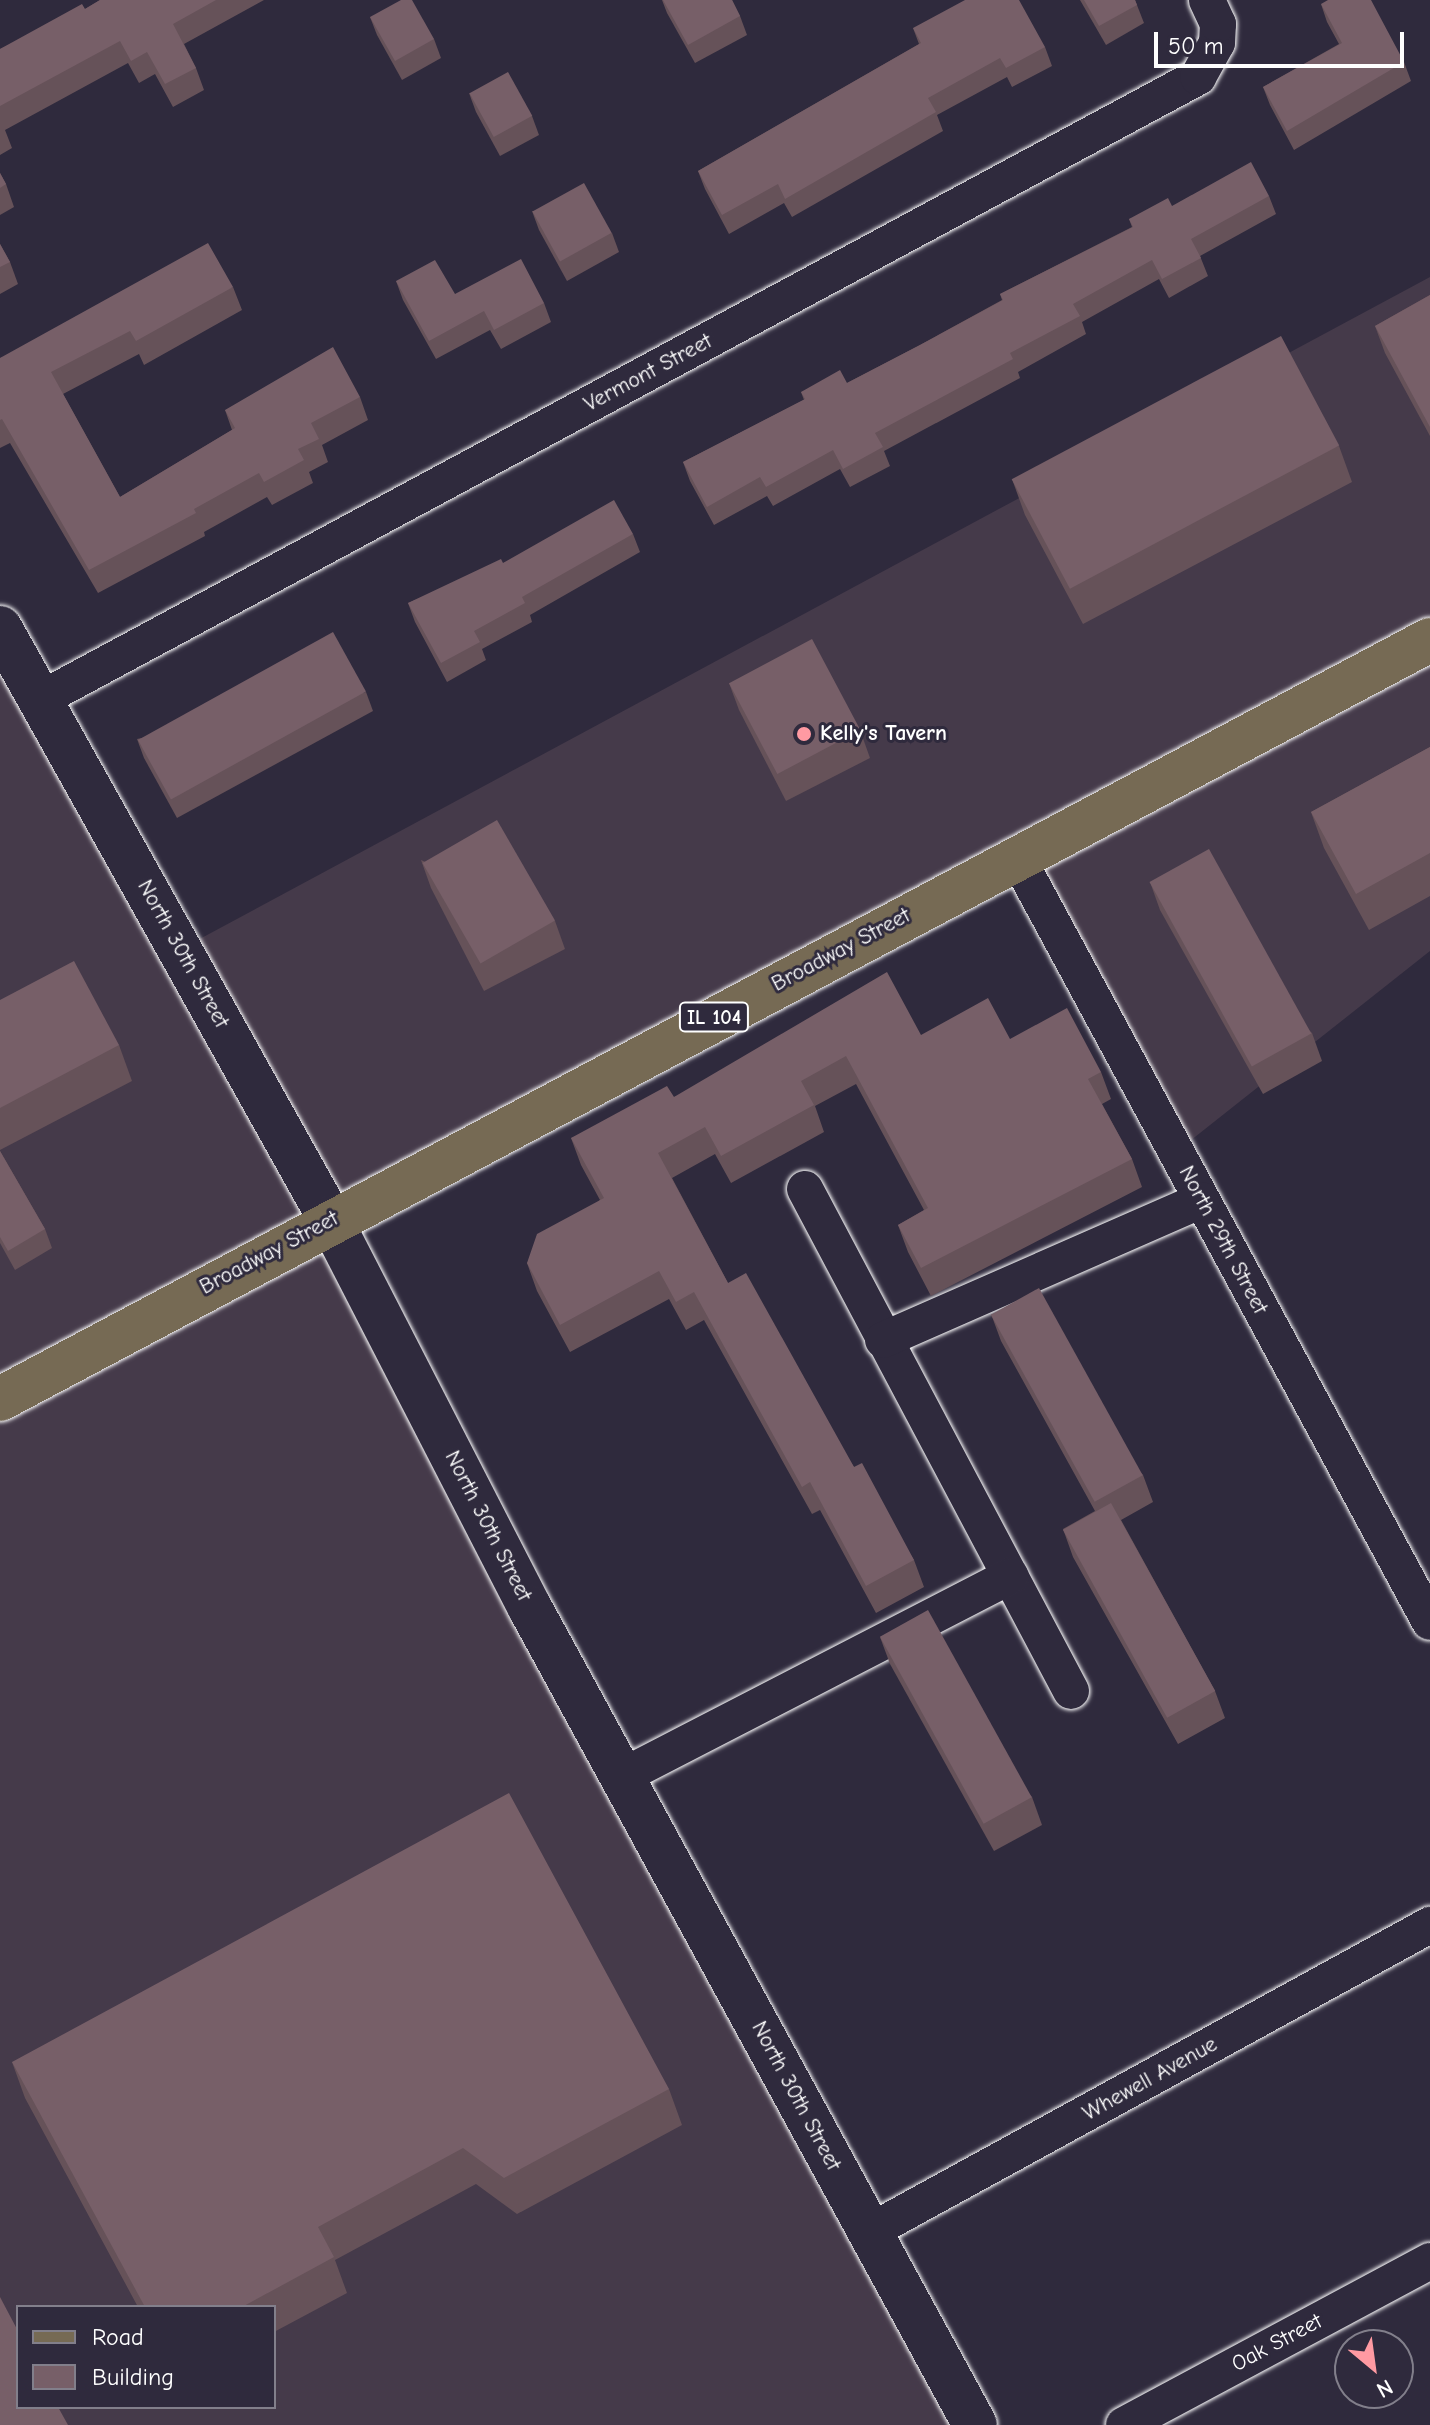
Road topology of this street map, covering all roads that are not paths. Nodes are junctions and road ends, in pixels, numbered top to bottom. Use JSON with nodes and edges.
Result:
{"nodes":[{"id":1,"x":1211,"y":8,"type":"edge"},
{"id":2,"x":0,"y":628,"type":"edge"},
{"id":3,"x":1430,"y":640,"type":"edge"},
{"id":4,"x":39,"y":700,"type":"junction"},
{"id":5,"x":1017,"y":857,"type":"junction"},
{"id":6,"x":805,"y":1189,"type":"dead end"},
{"id":7,"x":1202,"y":1200,"type":"junction"},
{"id":8,"x":330,"y":1219,"type":"junction"},
{"id":9,"x":883,"y":1340,"type":"junction"},
{"id":10,"x":0,"y":1399,"type":"edge"},
{"id":11,"x":1010,"y":1576,"type":"junction"},
{"id":12,"x":1430,"y":1622,"type":"edge"},
{"id":13,"x":1071,"y":1691,"type":"dead end"},
{"id":14,"x":623,"y":1776,"type":"junction"},
{"id":15,"x":1430,"y":1925,"type":"edge"},
{"id":16,"x":869,"y":2232,"type":"junction"},
{"id":17,"x":1430,"y":2261,"type":"edge"},
{"id":18,"x":975,"y":2425,"type":"edge"},
{"id":19,"x":1124,"y":2425,"type":"edge"}],
"edges":[{"from":1,"to":4,"type":"street","name":"Vermont Street"},
{"from":2,"to":4,"type":"street","name":"North 30th Street"},
{"from":3,"to":5,"type":"main road","name":"Broadway Street","number":"IL 104"},
{"from":4,"to":8,"type":"street","name":"North 30th Street"},
{"from":5,"to":7,"type":"street","name":"North 29th Street"},
{"from":5,"to":8,"type":"main road","name":"Broadway Street","number":"IL 104"},
{"from":6,"to":9,"type":"street"},
{"from":7,"to":9,"type":"street"},
{"from":7,"to":12,"type":"street","name":"North 29th Street"},
{"from":8,"to":10,"type":"main road","name":"Broadway Street","number":"IL 104"},
{"from":8,"to":14,"type":"street","name":"North 30th Street"},
{"from":9,"to":11,"type":"street"},
{"from":11,"to":13,"type":"street"},
{"from":11,"to":14,"type":"street"},
{"from":14,"to":16,"type":"street","name":"North 30th Street"},
{"from":15,"to":16,"type":"street","name":"Whewell Avenue"},
{"from":16,"to":18,"type":"street","name":"North 30th Street"},
{"from":17,"to":19,"type":"street","name":"Oak Street"}]}
